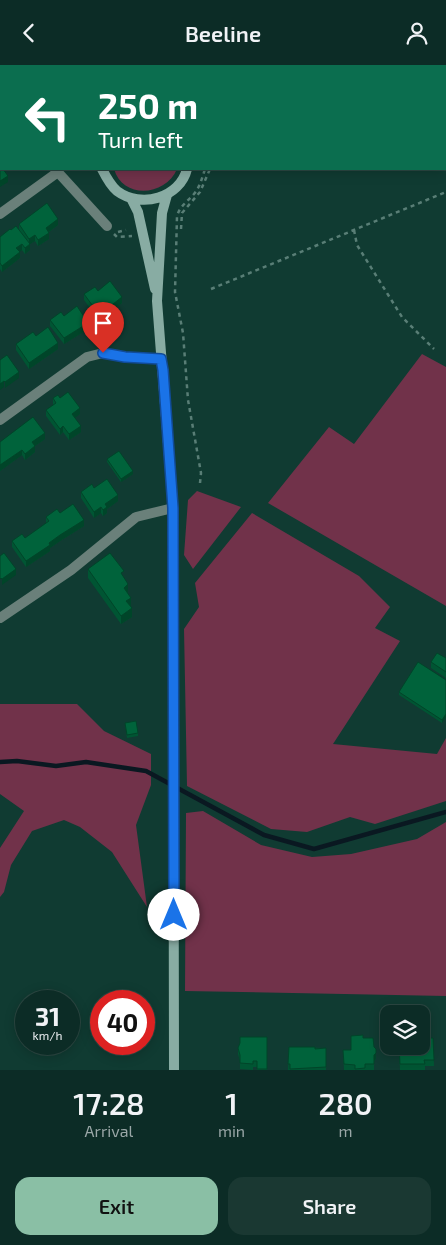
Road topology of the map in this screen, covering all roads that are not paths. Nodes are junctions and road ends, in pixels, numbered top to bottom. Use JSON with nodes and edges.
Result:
{"nodes":[{"id":1,"x":102,"y":170,"type":"edge"},
{"id":2,"x":187,"y":170,"type":"edge"},
{"id":3,"x":56,"y":171,"type":"edge"},
{"id":4,"x":167,"y":195,"type":"junction"},
{"id":5,"x":131,"y":199,"type":"junction"},
{"id":6,"x":0,"y":214,"type":"edge"},
{"id":7,"x":107,"y":226,"type":"dead end"},
{"id":8,"x":157,"y":301,"type":"junction"},
{"id":9,"x":161,"y":359,"type":"junction"},
{"id":10,"x":0,"y":420,"type":"edge"},
{"id":11,"x":173,"y":508,"type":"junction"},
{"id":12,"x":0,"y":618,"type":"edge"},
{"id":13,"x":174,"y":1070,"type":"edge"}],
"edges":[{"from":1,"to":5,"type":"street"},
{"from":2,"to":4,"type":"street"},
{"from":3,"to":6,"type":"street"},
{"from":3,"to":7,"type":"street"},
{"from":4,"to":5,"type":"street"},
{"from":4,"to":8,"type":"street"},
{"from":5,"to":8,"type":"street"},
{"from":8,"to":9,"type":"street"},
{"from":9,"to":10,"type":"street"},
{"from":9,"to":11,"type":"street"},
{"from":11,"to":12,"type":"street"},
{"from":11,"to":13,"type":"street"}]}
